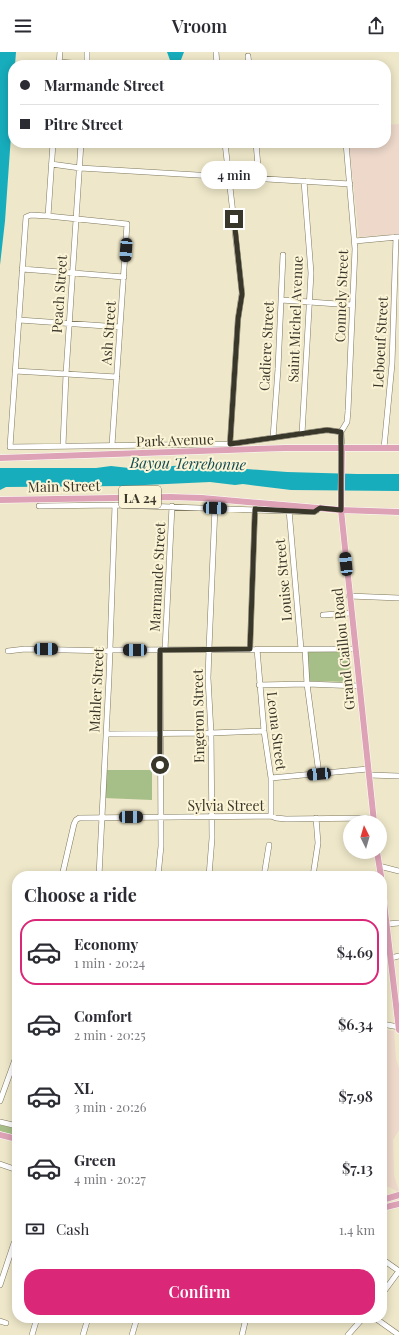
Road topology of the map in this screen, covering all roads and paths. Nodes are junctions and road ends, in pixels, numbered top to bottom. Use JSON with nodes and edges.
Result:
{"nodes":[{"id":1,"x":248,"y":56,"type":"dead end"},
{"id":2,"x":248,"y":60,"type":"edge"},
{"id":3,"x":52,"y":148,"type":"edge"},
{"id":4,"x":81,"y":148,"type":"edge"},
{"id":5,"x":226,"y":148,"type":"edge"},
{"id":6,"x":256,"y":148,"type":"edge"},
{"id":7,"x":346,"y":148,"type":"edge"},
{"id":8,"x":50,"y":164,"type":"junction"},
{"id":9,"x":80,"y":168,"type":"junction"},
{"id":10,"x":229,"y":176,"type":"junction"},
{"id":11,"x":259,"y":178,"type":"junction"},
{"id":12,"x":304,"y":181,"type":"junction"},
{"id":13,"x":350,"y":184,"type":"junction"},
{"id":14,"x":48,"y":216,"type":"junction"},
{"id":15,"x":76,"y":218,"type":"junction"},
{"id":16,"x":398,"y":237,"type":"edge"},
{"id":17,"x":355,"y":241,"type":"junction"},
{"id":18,"x":283,"y":255,"type":"dead end"},
{"id":19,"x":22,"y":269,"type":"junction"},
{"id":20,"x":73,"y":273,"type":"junction"},
{"id":21,"x":124,"y":277,"type":"junction"},
{"id":22,"x":281,"y":300,"type":"junction"},
{"id":23,"x":309,"y":302,"type":"junction"},
{"id":24,"x":352,"y":305,"type":"junction"},
{"id":25,"x":19,"y":320,"type":"junction"},
{"id":26,"x":70,"y":323,"type":"junction"},
{"id":27,"x":120,"y":327,"type":"junction"},
{"id":28,"x":15,"y":371,"type":"junction"},
{"id":29,"x":66,"y":374,"type":"junction"},
{"id":30,"x":117,"y":377,"type":"junction"},
{"id":31,"x":341,"y":432,"type":"junction"},
{"id":32,"x":302,"y":434,"type":"junction"},
{"id":33,"x":273,"y":438,"type":"junction"},
{"id":34,"x":230,"y":444,"type":"junction"},
{"id":35,"x":112,"y":445,"type":"junction"},
{"id":36,"x":63,"y":446,"type":"junction"},
{"id":37,"x":384,"y":448,"type":"junction"},
{"id":38,"x":399,"y":448,"type":"edge"},
{"id":39,"x":342,"y":449,"type":"junction"},
{"id":40,"x":0,"y":458,"type":"edge"},
{"id":41,"x":0,"y":500,"type":"edge"},
{"id":42,"x":115,"y":505,"type":"junction"},
{"id":43,"x":39,"y":506,"type":"dead end"},
{"id":44,"x":172,"y":506,"type":"junction"},
{"id":45,"x":215,"y":508,"type":"junction"},
{"id":46,"x":321,"y":508,"type":"junction"},
{"id":47,"x":255,"y":509,"type":"junction"},
{"id":48,"x":289,"y":510,"type":"junction"},
{"id":49,"x":341,"y":510,"type":"junction"},
{"id":50,"x":399,"y":512,"type":"edge"},
{"id":51,"x":342,"y":520,"type":"junction"},
{"id":52,"x":349,"y":596,"type":"junction"},
{"id":53,"x":399,"y":598,"type":"edge"},
{"id":54,"x":351,"y":613,"type":"junction"},
{"id":55,"x":323,"y":615,"type":"dead end"},
{"id":56,"x":209,"y":649,"type":"junction"},
{"id":57,"x":250,"y":649,"type":"junction"},
{"id":58,"x":257,"y":649,"type":"junction"},
{"id":59,"x":303,"y":649,"type":"junction"},
{"id":60,"x":356,"y":649,"type":"junction"},
{"id":61,"x":110,"y":650,"type":"junction"},
{"id":62,"x":163,"y":650,"type":"junction"},
{"id":63,"x":8,"y":651,"type":"dead end"},
{"id":64,"x":307,"y":684,"type":"junction"},
{"id":65,"x":259,"y":685,"type":"junction"},
{"id":66,"x":359,"y":686,"type":"junction"},
{"id":67,"x":264,"y":731,"type":"junction"},
{"id":68,"x":211,"y":733,"type":"junction"},
{"id":69,"x":106,"y":734,"type":"junction"},
{"id":70,"x":160,"y":734,"type":"junction"},
{"id":71,"x":369,"y":772,"type":"junction"},
{"id":72,"x":319,"y":774,"type":"junction"},
{"id":73,"x":399,"y":776,"type":"edge"},
{"id":74,"x":271,"y":778,"type":"junction"},
{"id":75,"x":373,"y":815,"type":"edge"},
{"id":76,"x":271,"y":816,"type":"junction"},
{"id":77,"x":102,"y":817,"type":"junction"},
{"id":78,"x":161,"y":817,"type":"junction"},
{"id":79,"x":212,"y":817,"type":"junction"},
{"id":80,"x":316,"y":818,"type":"junction"},
{"id":81,"x":343,"y":819,"type":"edge"},
{"id":82,"x":269,"y":846,"type":"dead end"},
{"id":83,"x":378,"y":859,"type":"edge"},
{"id":84,"x":379,"y":866,"type":"junction"},
{"id":85,"x":63,"y":871,"type":"edge"},
{"id":86,"x":99,"y":871,"type":"edge"},
{"id":87,"x":158,"y":871,"type":"edge"},
{"id":88,"x":209,"y":871,"type":"edge"},
{"id":89,"x":265,"y":871,"type":"edge"},
{"id":90,"x":314,"y":871,"type":"edge"},
{"id":91,"x":380,"y":871,"type":"edge"},
{"id":92,"x":399,"y":871,"type":"edge"},
{"id":93,"x":399,"y":923,"type":"edge"},
{"id":94,"x":387,"y":924,"type":"joint"},
{"id":95,"x":387,"y":952,"type":"edge"},
{"id":96,"x":390,"y":954,"type":"junction"},
{"id":97,"x":399,"y":956,"type":"edge"},
{"id":98,"x":399,"y":1023,"type":"edge"},
{"id":99,"x":387,"y":1024,"type":"edge"},
{"id":100,"x":399,"y":1030,"type":"edge"},
{"id":101,"x":12,"y":1068,"type":"edge"},
{"id":102,"x":0,"y":1102,"type":"edge"},
{"id":103,"x":0,"y":1122,"type":"edge"},
{"id":104,"x":12,"y":1125,"type":"edge"},
{"id":105,"x":0,"y":1135,"type":"edge"},
{"id":106,"x":12,"y":1138,"type":"edge"},
{"id":107,"x":0,"y":1164,"type":"edge"},
{"id":108,"x":12,"y":1168,"type":"edge"},
{"id":109,"x":399,"y":1195,"type":"edge"},
{"id":110,"x":387,"y":1199,"type":"edge"},
{"id":111,"x":399,"y":1204,"type":"edge"},
{"id":112,"x":387,"y":1207,"type":"edge"},
{"id":113,"x":12,"y":1249,"type":"edge"},
{"id":114,"x":387,"y":1263,"type":"edge"},
{"id":115,"x":399,"y":1271,"type":"edge"},
{"id":116,"x":0,"y":1285,"type":"edge"},
{"id":117,"x":387,"y":1287,"type":"edge"},
{"id":118,"x":0,"y":1321,"type":"edge"},
{"id":119,"x":6,"y":1323,"type":"dead end"},
{"id":120,"x":36,"y":1323,"type":"edge"},
{"id":121,"x":87,"y":1323,"type":"edge"},
{"id":122,"x":136,"y":1323,"type":"edge"},
{"id":123,"x":245,"y":1323,"type":"edge"},
{"id":124,"x":359,"y":1323,"type":"edge"},
{"id":125,"x":382,"y":1323,"type":"edge"},
{"id":126,"x":32,"y":1335,"type":"edge"},
{"id":127,"x":83,"y":1335,"type":"edge"},
{"id":128,"x":132,"y":1335,"type":"edge"},
{"id":129,"x":242,"y":1335,"type":"edge"},
{"id":130,"x":348,"y":1335,"type":"edge"},
{"id":131,"x":398,"y":1335,"type":"edge"}],
"edges":[{"from":1,"to":2,"type":"street"},
{"from":3,"to":8,"type":"street"},
{"from":4,"to":9,"type":"street","name":"Peach Street"},
{"from":5,"to":10,"type":"street"},
{"from":6,"to":11,"type":"street"},
{"from":7,"to":13,"type":"street","name":"Connely Street"},
{"from":8,"to":9,"type":"street"},
{"from":8,"to":14,"type":"street"},
{"from":9,"to":10,"type":"street"},
{"from":9,"to":15,"type":"street","name":"Peach Street"},
{"from":10,"to":11,"type":"street"},
{"from":10,"to":34,"type":"street"},
{"from":11,"to":12,"type":"street"},
{"from":12,"to":13,"type":"street"},
{"from":12,"to":23,"type":"street","name":"Saint Michel Avenue"},
{"from":13,"to":17,"type":"street","name":"Connely Street"},
{"from":14,"to":15,"type":"street"},
{"from":14,"to":19,"type":"street"},
{"from":15,"to":20,"type":"street","name":"Peach Street"},
{"from":15,"to":21,"type":"street","name":"Ash Street"},
{"from":16,"to":17,"type":"street"},
{"from":16,"to":37,"type":"street","name":"Leboeuf Street"},
{"from":17,"to":24,"type":"street","name":"Connely Street"},
{"from":18,"to":22,"type":"street","name":"Cadiere Street"},
{"from":19,"to":20,"type":"street"},
{"from":19,"to":25,"type":"street"},
{"from":20,"to":21,"type":"street"},
{"from":20,"to":26,"type":"street","name":"Peach Street"},
{"from":21,"to":27,"type":"street","name":"Ash Street"},
{"from":22,"to":23,"type":"street"},
{"from":22,"to":33,"type":"street","name":"Cadiere Street"},
{"from":23,"to":24,"type":"street"},
{"from":23,"to":32,"type":"street","name":"Saint Michel Avenue"},
{"from":24,"to":31,"type":"street","name":"Connely Street"},
{"from":25,"to":26,"type":"street"},
{"from":25,"to":28,"type":"street"},
{"from":26,"to":27,"type":"street"},
{"from":26,"to":29,"type":"street","name":"Peach Street"},
{"from":27,"to":30,"type":"street","name":"Ash Street"},
{"from":28,"to":29,"type":"street"},
{"from":28,"to":36,"type":"street","name":"Park Avenue"},
{"from":29,"to":30,"type":"street"},
{"from":29,"to":36,"type":"street","name":"Peach Street"},
{"from":30,"to":35,"type":"street","name":"Ash Street"},
{"from":31,"to":32,"type":"street","name":"Park Avenue"},
{"from":31,"to":39,"type":"street","name":"Connely Street"},
{"from":32,"to":33,"type":"street","name":"Park Avenue"},
{"from":33,"to":34,"type":"street","name":"Park Avenue"},
{"from":34,"to":35,"type":"street","name":"Park Avenue"},
{"from":35,"to":36,"type":"street","name":"Park Avenue"},
{"from":37,"to":38,"type":"main road","name":"Park Avenue"},
{"from":37,"to":39,"type":"main road","name":"Park Avenue"},
{"from":39,"to":40,"type":"main road","name":"Park Avenue"},
{"from":39,"to":49,"type":"main road","name":"Grand Caillou Road"},
{"from":41,"to":46,"type":"main road","name":"Main Street","number":"LA 24"},
{"from":42,"to":43,"type":"street","name":"Main Street"},
{"from":42,"to":44,"type":"street","name":"Main Street"},
{"from":42,"to":61,"type":"street","name":"Mahler Street"},
{"from":44,"to":45,"type":"street","name":"Main Street"},
{"from":44,"to":62,"type":"street","name":"Marmande Street"},
{"from":45,"to":47,"type":"street","name":"Main Street"},
{"from":45,"to":56,"type":"street","name":"Engeron Street"},
{"from":46,"to":48,"type":"street","name":"Main Street"},
{"from":46,"to":49,"type":"main road","name":"Main Street","number":"LA 24"},
{"from":46,"to":51,"type":"main road"},
{"from":47,"to":48,"type":"street","name":"Main Street"},
{"from":47,"to":57,"type":"street"},
{"from":48,"to":59,"type":"street","name":"Louise Street"},
{"from":49,"to":50,"type":"main road","name":"Main Street","number":"LA 24"},
{"from":49,"to":51,"type":"main road","name":"Grand Caillou Road"},
{"from":51,"to":52,"type":"main road","name":"Grand Caillou Road"},
{"from":52,"to":53,"type":"street"},
{"from":52,"to":54,"type":"main road","name":"Grand Caillou Road"},
{"from":54,"to":55,"type":"street"},
{"from":54,"to":60,"type":"main road","name":"Grand Caillou Road"},
{"from":56,"to":57,"type":"street"},
{"from":56,"to":62,"type":"street"},
{"from":56,"to":68,"type":"street","name":"Engeron Street"},
{"from":57,"to":58,"type":"street"},
{"from":58,"to":59,"type":"street"},
{"from":58,"to":65,"type":"street","name":"Leona Street"},
{"from":59,"to":60,"type":"street"},
{"from":59,"to":64,"type":"street","name":"Louise Street"},
{"from":60,"to":66,"type":"main road","name":"Grand Caillou Road"},
{"from":61,"to":62,"type":"street"},
{"from":61,"to":63,"type":"street"},
{"from":61,"to":69,"type":"street","name":"Mahler Street"},
{"from":62,"to":70,"type":"street","name":"Marmande Street"},
{"from":64,"to":65,"type":"street"},
{"from":64,"to":66,"type":"street"},
{"from":64,"to":72,"type":"street","name":"Louise Street"},
{"from":65,"to":67,"type":"street","name":"Leona Street"},
{"from":66,"to":71,"type":"main road","name":"Grand Caillou Road"},
{"from":67,"to":68,"type":"street"},
{"from":67,"to":74,"type":"street","name":"Leona Street"},
{"from":68,"to":70,"type":"street"},
{"from":68,"to":79,"type":"street","name":"Engeron Street"},
{"from":69,"to":70,"type":"street"},
{"from":69,"to":77,"type":"street","name":"Mahler Street"},
{"from":70,"to":78,"type":"street","name":"Marmande Street"},
{"from":71,"to":72,"type":"street"},
{"from":71,"to":73,"type":"street"},
{"from":71,"to":75,"type":"main road","name":"Grand Caillou Road"},
{"from":72,"to":74,"type":"street"},
{"from":74,"to":76,"type":"street","name":"Leona Street"},
{"from":76,"to":79,"type":"street","name":"Sylvia Street"},
{"from":76,"to":80,"type":"street","name":"Sylvia Street"},
{"from":77,"to":78,"type":"street","name":"Sylvia Street"},
{"from":77,"to":85,"type":"street","name":"Sylvia Street"},
{"from":77,"to":86,"type":"street","name":"Mahler Street"},
{"from":78,"to":79,"type":"street","name":"Sylvia Street"},
{"from":78,"to":87,"type":"street","name":"Marmande Street"},
{"from":79,"to":88,"type":"street","name":"Engeron Street"},
{"from":80,"to":81,"type":"street","name":"Sylvia Street"},
{"from":80,"to":90,"type":"street"},
{"from":82,"to":89,"type":"street"},
{"from":83,"to":84,"type":"main road"},
{"from":84,"to":91,"type":"main road"},
{"from":84,"to":92,"type":"street"},
{"from":93,"to":94,"type":"street"},
{"from":94,"to":96,"type":"main road"},
{"from":95,"to":96,"type":"street"},
{"from":96,"to":97,"type":"street"},
{"from":96,"to":98,"type":"main road"},
{"from":98,"to":99,"type":"street"},
{"from":98,"to":100,"type":"main road"},
{"from":101,"to":102,"type":"street"},
{"from":103,"to":104,"type":"street"},
{"from":105,"to":106,"type":"main road"},
{"from":107,"to":108,"type":"street"},
{"from":109,"to":110,"type":"main road"},
{"from":111,"to":112,"type":"main road"},
{"from":113,"to":116,"type":"street"},
{"from":114,"to":115,"type":"street"},
{"from":115,"to":117,"type":"street"},
{"from":118,"to":119,"type":"street"},
{"from":120,"to":126,"type":"street"},
{"from":121,"to":127,"type":"street"},
{"from":122,"to":128,"type":"street"},
{"from":123,"to":129,"type":"street"},
{"from":124,"to":130,"type":"street"},
{"from":125,"to":131,"type":"street"}]}
